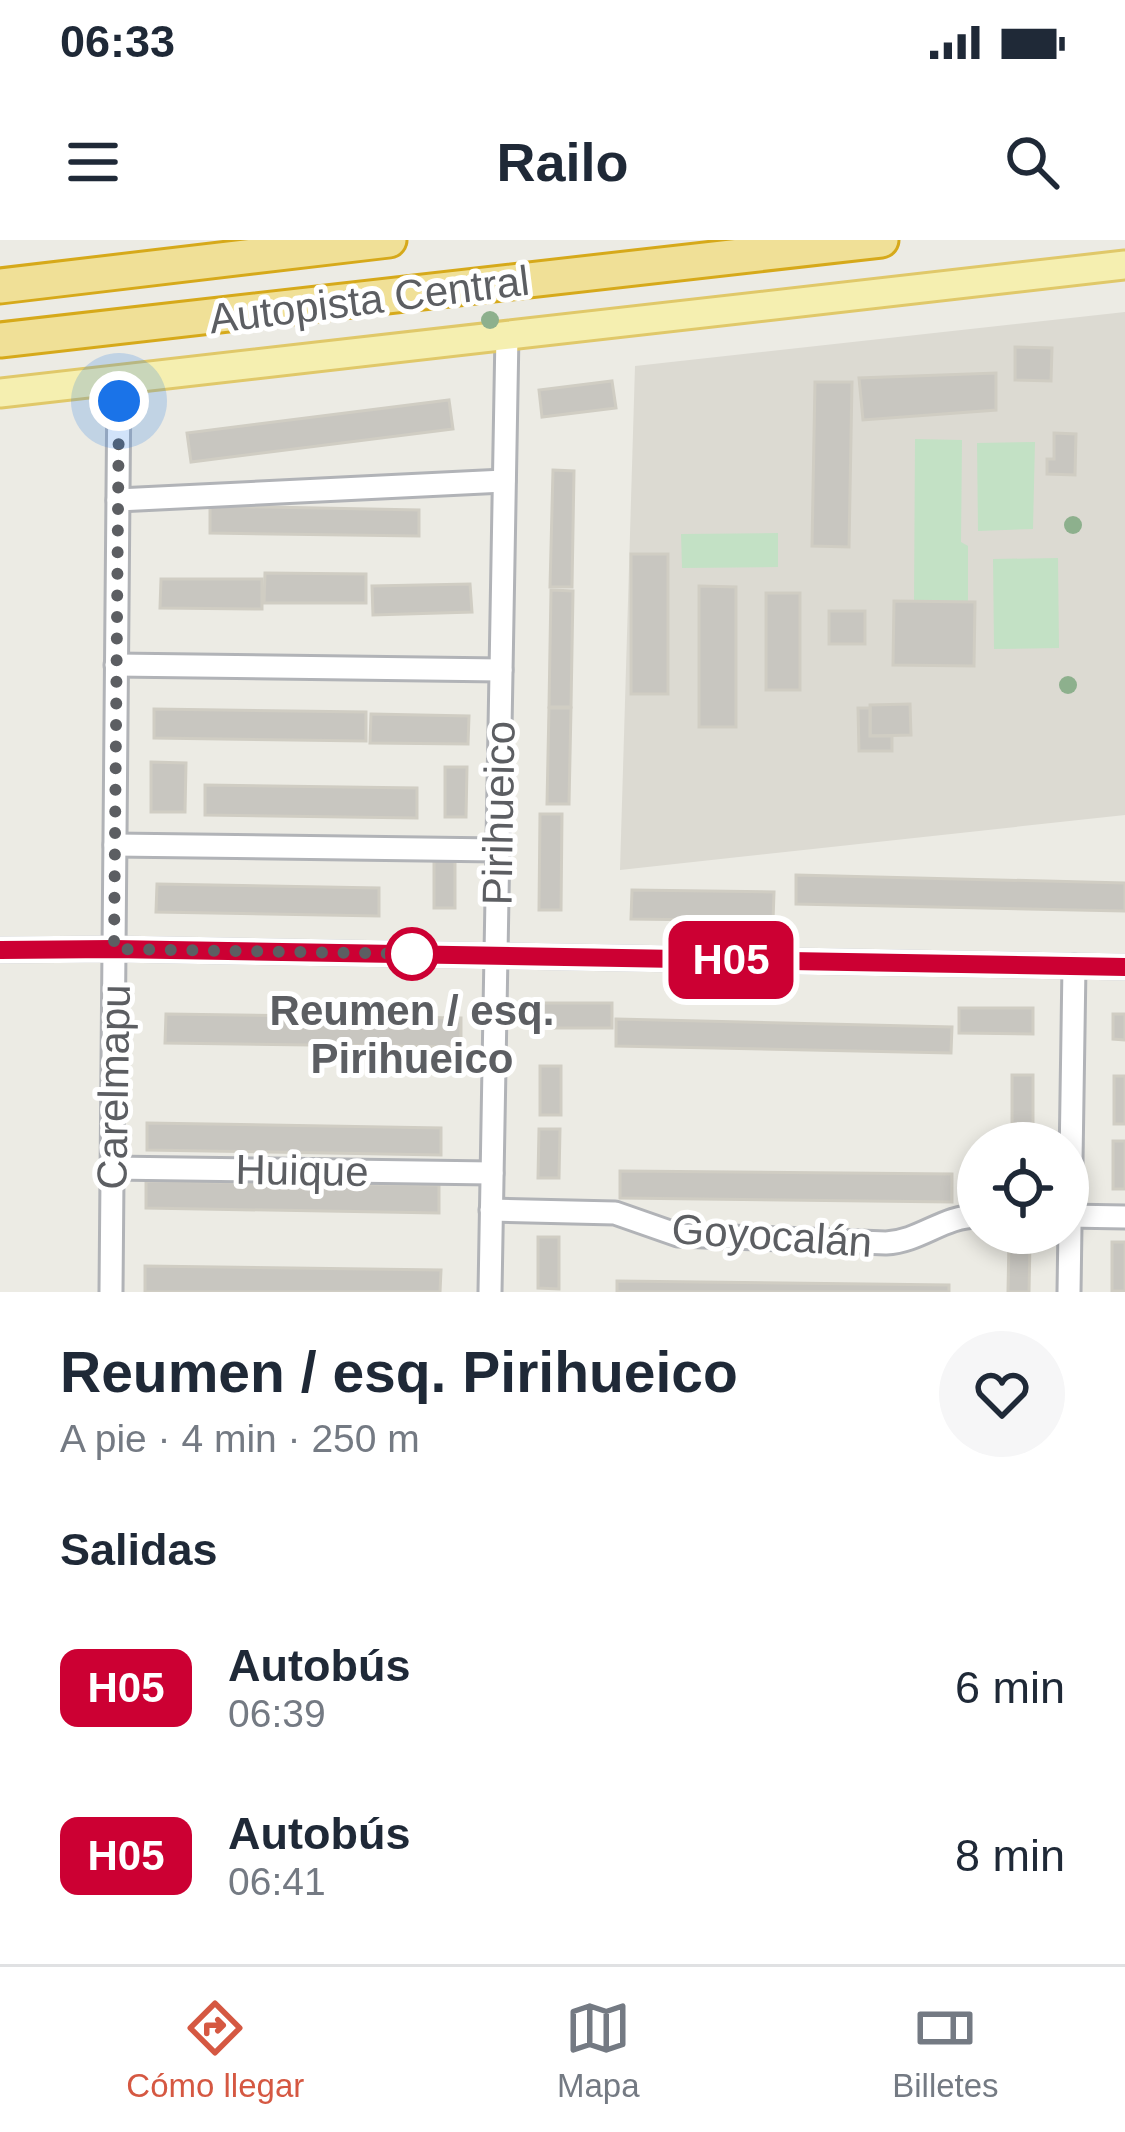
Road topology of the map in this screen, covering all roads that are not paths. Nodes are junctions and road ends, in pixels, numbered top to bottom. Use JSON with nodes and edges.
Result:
{"nodes":[{"id":1,"x":389,"y":240,"type":"edge"},
{"id":2,"x":880,"y":240,"type":"edge"},
{"id":3,"x":1125,"y":265,"type":"edge"},
{"id":4,"x":0,"y":286,"type":"edge"},
{"id":5,"x":507,"y":334,"type":"junction"},
{"id":6,"x":0,"y":340,"type":"edge"},
{"id":7,"x":119,"y":379,"type":"junction"},
{"id":8,"x":0,"y":393,"type":"edge"},
{"id":9,"x":504,"y":481,"type":"junction"},
{"id":10,"x":118,"y":500,"type":"junction"},
{"id":11,"x":116,"y":665,"type":"junction"},
{"id":12,"x":501,"y":670,"type":"junction"},
{"id":13,"x":115,"y":845,"type":"junction"},
{"id":14,"x":498,"y":850,"type":"junction"},
{"id":15,"x":114,"y":949,"type":"junction"},
{"id":16,"x":0,"y":950,"type":"edge"},
{"id":17,"x":496,"y":956,"type":"junction"},
{"id":18,"x":1074,"y":966,"type":"junction"},
{"id":19,"x":1125,"y":967,"type":"edge"},
{"id":20,"x":1071,"y":1122,"type":"edge"},
{"id":21,"x":112,"y":1168,"type":"junction"},
{"id":22,"x":492,"y":1173,"type":"junction"},
{"id":23,"x":491,"y":1210,"type":"junction"},
{"id":24,"x":1089,"y":1216,"type":"edge"},
{"id":25,"x":957,"y":1217,"type":"edge"},
{"id":26,"x":1125,"y":1217,"type":"edge"},
{"id":27,"x":1069,"y":1254,"type":"edge"},
{"id":28,"x":111,"y":1292,"type":"edge"},
{"id":29,"x":490,"y":1292,"type":"edge"},
{"id":30,"x":1069,"y":1292,"type":"edge"}],
"edges":[{"from":1,"to":4,"type":"highway","name":"Autopista Central"},
{"from":2,"to":6,"type":"highway","name":"Autopista Central"},
{"from":3,"to":5,"type":"main road"},
{"from":5,"to":7,"type":"main road"},
{"from":5,"to":9,"type":"street","name":"Pirihueico"},
{"from":7,"to":8,"type":"main road"},
{"from":7,"to":10,"type":"street","name":"Carelmapu"},
{"from":9,"to":10,"type":"street"},
{"from":9,"to":12,"type":"street","name":"Pirihueico"},
{"from":10,"to":11,"type":"street","name":"Carelmapu"},
{"from":11,"to":12,"type":"street"},
{"from":11,"to":13,"type":"street","name":"Carelmapu"},
{"from":12,"to":14,"type":"street","name":"Pirihueico"},
{"from":13,"to":14,"type":"street"},
{"from":13,"to":15,"type":"street","name":"Carelmapu"},
{"from":14,"to":17,"type":"street","name":"Pirihueico"},
{"from":15,"to":16,"type":"street"},
{"from":15,"to":17,"type":"street"},
{"from":15,"to":21,"type":"street","name":"Carelmapu"},
{"from":17,"to":18,"type":"street"},
{"from":17,"to":22,"type":"street","name":"Pirihueico"},
{"from":18,"to":19,"type":"street"},
{"from":18,"to":20,"type":"street"},
{"from":21,"to":22,"type":"street","name":"Huique"},
{"from":21,"to":28,"type":"street","name":"Carelmapu"},
{"from":22,"to":23,"type":"street","name":"Pirihueico"},
{"from":23,"to":25,"type":"street","name":"Goyocalán"},
{"from":23,"to":29,"type":"street","name":"Pirihueico"},
{"from":24,"to":26,"type":"street"},
{"from":27,"to":30,"type":"street"}]}
